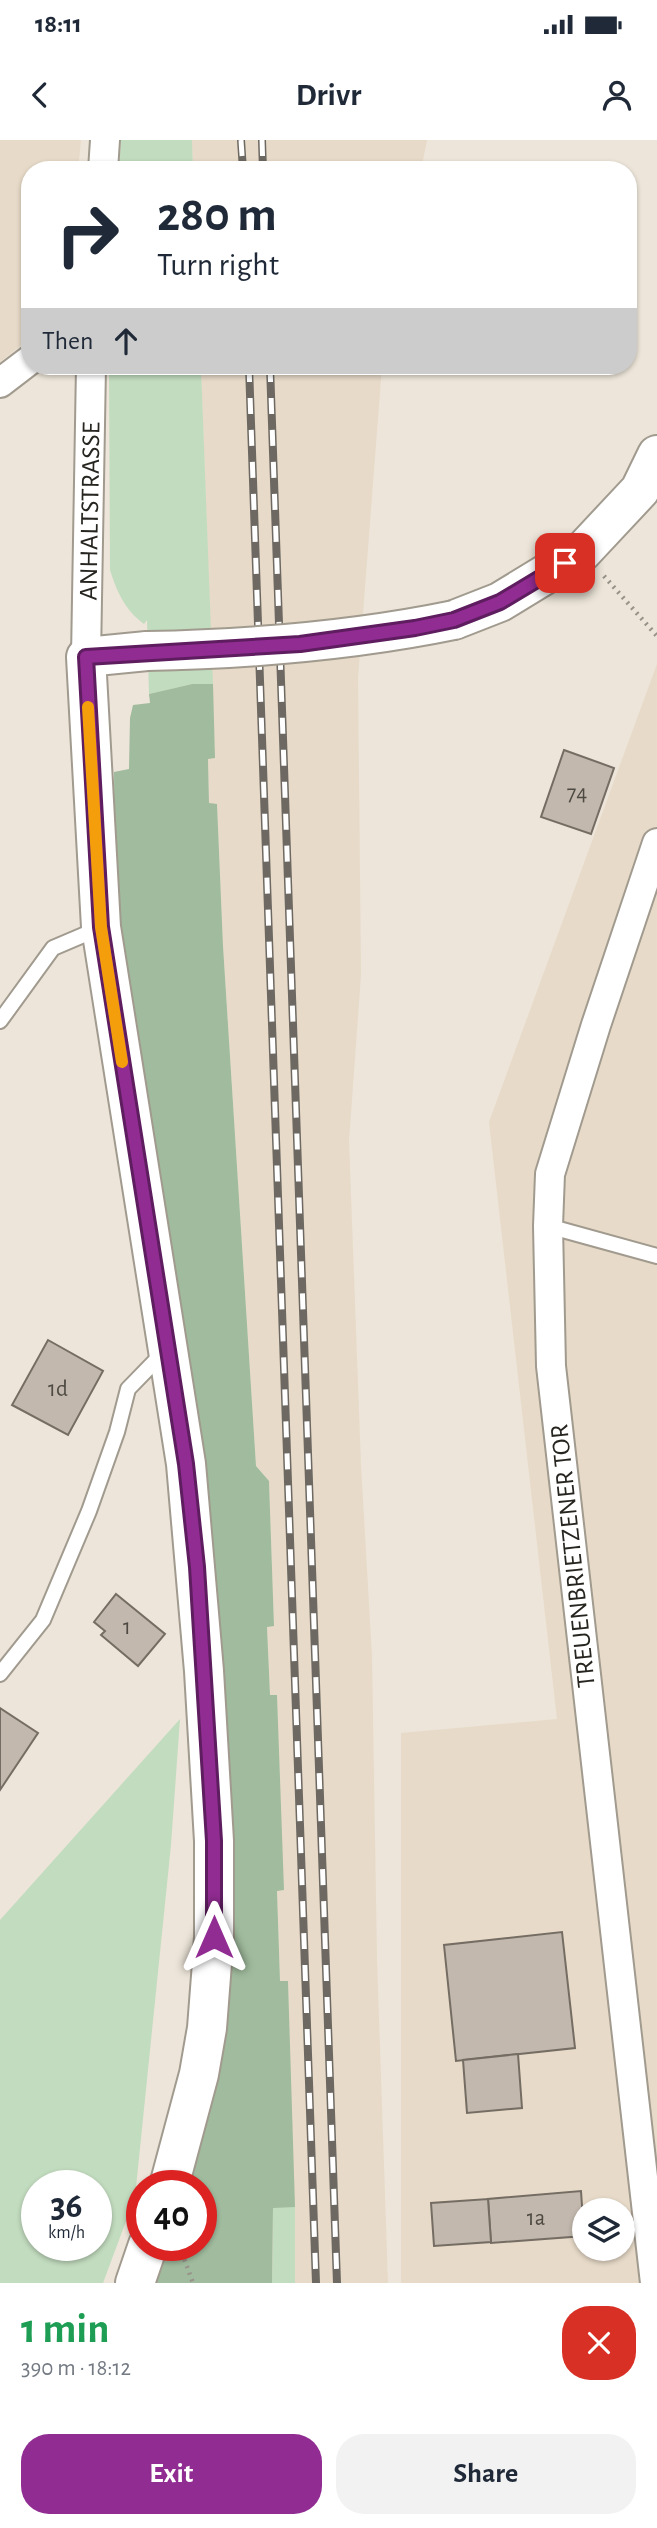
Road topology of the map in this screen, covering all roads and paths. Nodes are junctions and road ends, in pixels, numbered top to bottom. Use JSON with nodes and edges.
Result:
{"nodes":[{"id":1,"x":105,"y":140,"type":"edge"},
{"id":2,"x":104,"y":161,"type":"edge"},
{"id":3,"x":21,"y":367,"type":"edge"},
{"id":4,"x":91,"y":375,"type":"edge"},
{"id":5,"x":0,"y":383,"type":"edge"},
{"id":6,"x":657,"y":455,"type":"edge"},
{"id":7,"x":582,"y":552,"type":"junction"},
{"id":8,"x":657,"y":636,"type":"edge"},
{"id":9,"x":86,"y":657,"type":"junction"},
{"id":10,"x":657,"y":843,"type":"edge"},
{"id":11,"x":651,"y":878,"type":"edge"},
{"id":12,"x":101,"y":927,"type":"junction"},
{"id":13,"x":0,"y":1021,"type":"edge"},
{"id":14,"x":548,"y":1226,"type":"junction"},
{"id":15,"x":657,"y":1256,"type":"edge"},
{"id":16,"x":169,"y":1348,"type":"junction"},
{"id":17,"x":0,"y":1674,"type":"edge"},
{"id":18,"x":173,"y":2170,"type":"edge"},
{"id":19,"x":143,"y":2261,"type":"edge"},
{"id":20,"x":185,"y":2261,"type":"edge"},
{"id":21,"x":135,"y":2283,"type":"edge"},
{"id":22,"x":193,"y":2283,"type":"edge"},
{"id":23,"x":655,"y":2283,"type":"edge"}],
"edges":[{"from":1,"to":2,"type":"street"},
{"from":3,"to":5,"type":"street"},
{"from":4,"to":9,"type":"street","name":"ANHALTSTRASSE"},
{"from":6,"to":7,"type":"street"},
{"from":7,"to":8,"type":"path"},
{"from":7,"to":9,"type":"street","bridge":true},
{"from":9,"to":12,"type":"street"},
{"from":10,"to":11,"type":"street","name":"TREUENBRIETZENER TOR"},
{"from":11,"to":14,"type":"street","name":"TREUENBRIETZENER TOR"},
{"from":12,"to":13,"type":"lane"},
{"from":12,"to":16,"type":"street"},
{"from":14,"to":15,"type":"lane"},
{"from":14,"to":23,"type":"street","name":"TREUENBRIETZENER TOR"},
{"from":16,"to":17,"type":"lane"},
{"from":16,"to":18,"type":"street"},
{"from":19,"to":21,"type":"street"},
{"from":20,"to":22,"type":"path"}]}
